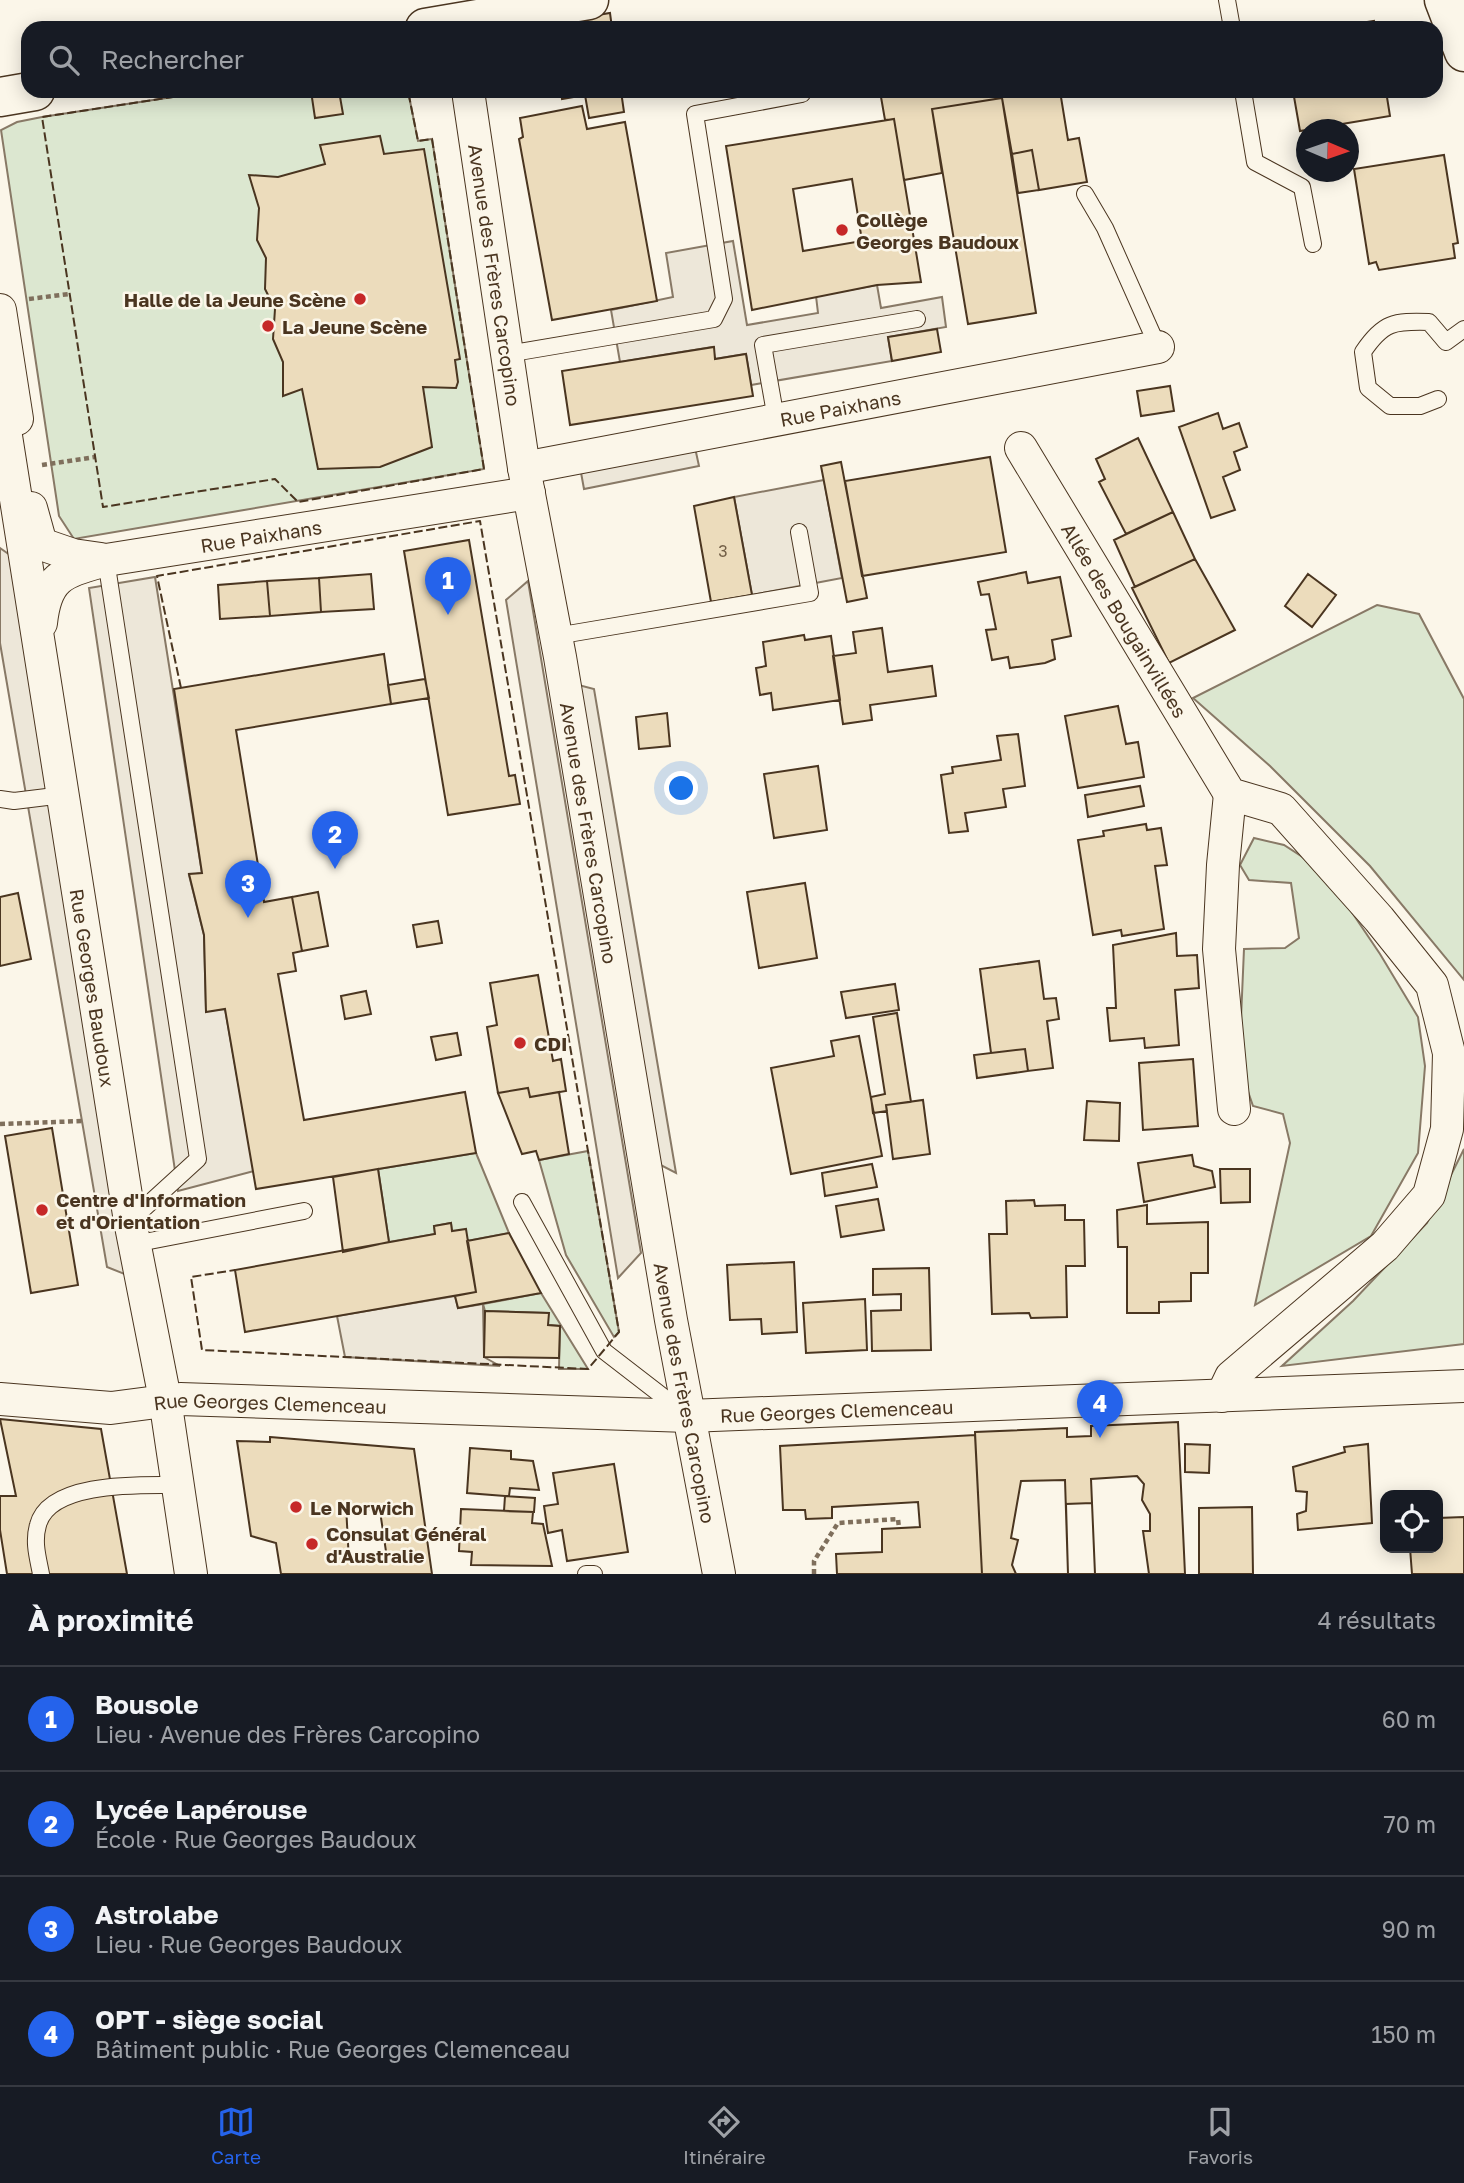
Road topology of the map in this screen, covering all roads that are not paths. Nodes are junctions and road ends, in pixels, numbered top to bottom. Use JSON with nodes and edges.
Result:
{"nodes":[{"id":1,"x":589,"y":0,"type":"edge"},
{"id":2,"x":1227,"y":0,"type":"edge"},
{"id":3,"x":1444,"y":0,"type":"edge"},
{"id":4,"x":473,"y":16,"type":"edge"},
{"id":5,"x":1230,"y":21,"type":"edge"},
{"id":6,"x":1464,"y":52,"type":"edge"},
{"id":7,"x":21,"y":93,"type":"edge"},
{"id":8,"x":0,"y":97,"type":"edge"},
{"id":9,"x":469,"y":98,"type":"edge"},
{"id":10,"x":781,"y":98,"type":"edge"},
{"id":11,"x":1244,"y":98,"type":"edge"},
{"id":12,"x":1085,"y":194,"type":"dead end"},
{"id":13,"x":1313,"y":244,"type":"dead end"},
{"id":14,"x":14,"y":305,"type":"edge"},
{"id":15,"x":917,"y":319,"type":"dead end"},
{"id":16,"x":1464,"y":329,"type":"edge"},
{"id":17,"x":1158,"y":347,"type":"joint"},
{"id":18,"x":507,"y":354,"type":"junction"},
{"id":19,"x":0,"y":398,"type":"edge"},
{"id":20,"x":1438,"y":399,"type":"dead end"},
{"id":21,"x":776,"y":419,"type":"junction"},
{"id":22,"x":1021,"y":448,"type":"dead end"},
{"id":23,"x":527,"y":481,"type":"junction"},
{"id":24,"x":799,"y":532,"type":"dead end"},
{"id":25,"x":106,"y":560,"type":"junction"},
{"id":26,"x":39,"y":635,"type":"junction"},
{"id":27,"x":556,"y":636,"type":"junction"},
{"id":28,"x":1230,"y":794,"type":"junction"},
{"id":29,"x":63,"y":795,"type":"junction"},
{"id":30,"x":0,"y":799,"type":"edge"},
{"id":31,"x":1234,"y":1109,"type":"dead end"},
{"id":32,"x":522,"y":1202,"type":"dead end"},
{"id":33,"x":304,"y":1211,"type":"dead end"},
{"id":34,"x":132,"y":1233,"type":"junction"},
{"id":35,"x":1464,"y":1386,"type":"edge"},
{"id":36,"x":1222,"y":1396,"type":"junction"},
{"id":37,"x":0,"y":1399,"type":"edge"},
{"id":38,"x":165,"y":1399,"type":"junction"},
{"id":39,"x":688,"y":1416,"type":"junction"},
{"id":40,"x":177,"y":1485,"type":"junction"},
{"id":41,"x":41,"y":1574,"type":"edge"},
{"id":42,"x":191,"y":1574,"type":"edge"},
{"id":43,"x":586,"y":1574,"type":"edge"},
{"id":44,"x":594,"y":1574,"type":"edge"},
{"id":45,"x":719,"y":1574,"type":"edge"}],
"edges":[{"from":1,"to":4,"type":"street"},
{"from":2,"to":5,"type":"lane"},
{"from":3,"to":6,"type":"street"},
{"from":7,"to":8,"type":"street"},
{"from":9,"to":18,"type":"street","name":"Avenue des Frères Carcopino"},
{"from":10,"to":18,"type":"lane"},
{"from":11,"to":13,"type":"lane"},
{"from":12,"to":17,"type":"lane"},
{"from":14,"to":25,"type":"street"},
{"from":15,"to":21,"type":"lane"},
{"from":16,"to":20,"type":"lane"},
{"from":17,"to":21,"type":"street","name":"Rue Paixhans"},
{"from":18,"to":23,"type":"street","name":"Avenue des Frères Carcopino"},
{"from":19,"to":26,"type":"street","name":"Rue Georges Baudoux"},
{"from":21,"to":23,"type":"street","name":"Rue Paixhans"},
{"from":22,"to":28,"type":"street","name":"Allée des Bougainvillées"},
{"from":23,"to":25,"type":"street","name":"Rue Paixhans"},
{"from":23,"to":27,"type":"street","name":"Avenue des Frères Carcopino"},
{"from":24,"to":27,"type":"lane"},
{"from":25,"to":26,"type":"street","name":"Rue Paixhans"},
{"from":25,"to":34,"type":"lane"},
{"from":26,"to":29,"type":"street","name":"Rue Georges Baudoux"},
{"from":27,"to":39,"type":"street","name":"Avenue des Frères Carcopino"},
{"from":28,"to":31,"type":"street"},
{"from":28,"to":36,"type":"street"},
{"from":29,"to":30,"type":"lane"},
{"from":29,"to":34,"type":"street","name":"Rue Georges Baudoux"},
{"from":32,"to":39,"type":"lane"},
{"from":33,"to":34,"type":"lane"},
{"from":34,"to":38,"type":"street","name":"Rue Georges Baudoux"},
{"from":35,"to":36,"type":"street","name":"Rue Georges Clemenceau"},
{"from":36,"to":39,"type":"street","name":"Rue Georges Clemenceau"},
{"from":37,"to":38,"type":"street","name":"Rue Georges Clemenceau"},
{"from":38,"to":39,"type":"street","name":"Rue Georges Clemenceau"},
{"from":38,"to":40,"type":"street","name":"Rue Georges Baudoux"},
{"from":39,"to":45,"type":"street","name":"Avenue des Frères Carcopino"},
{"from":40,"to":41,"type":"lane"},
{"from":40,"to":42,"type":"street","name":"Rue Georges Baudoux"},
{"from":43,"to":44,"type":"lane"}]}
